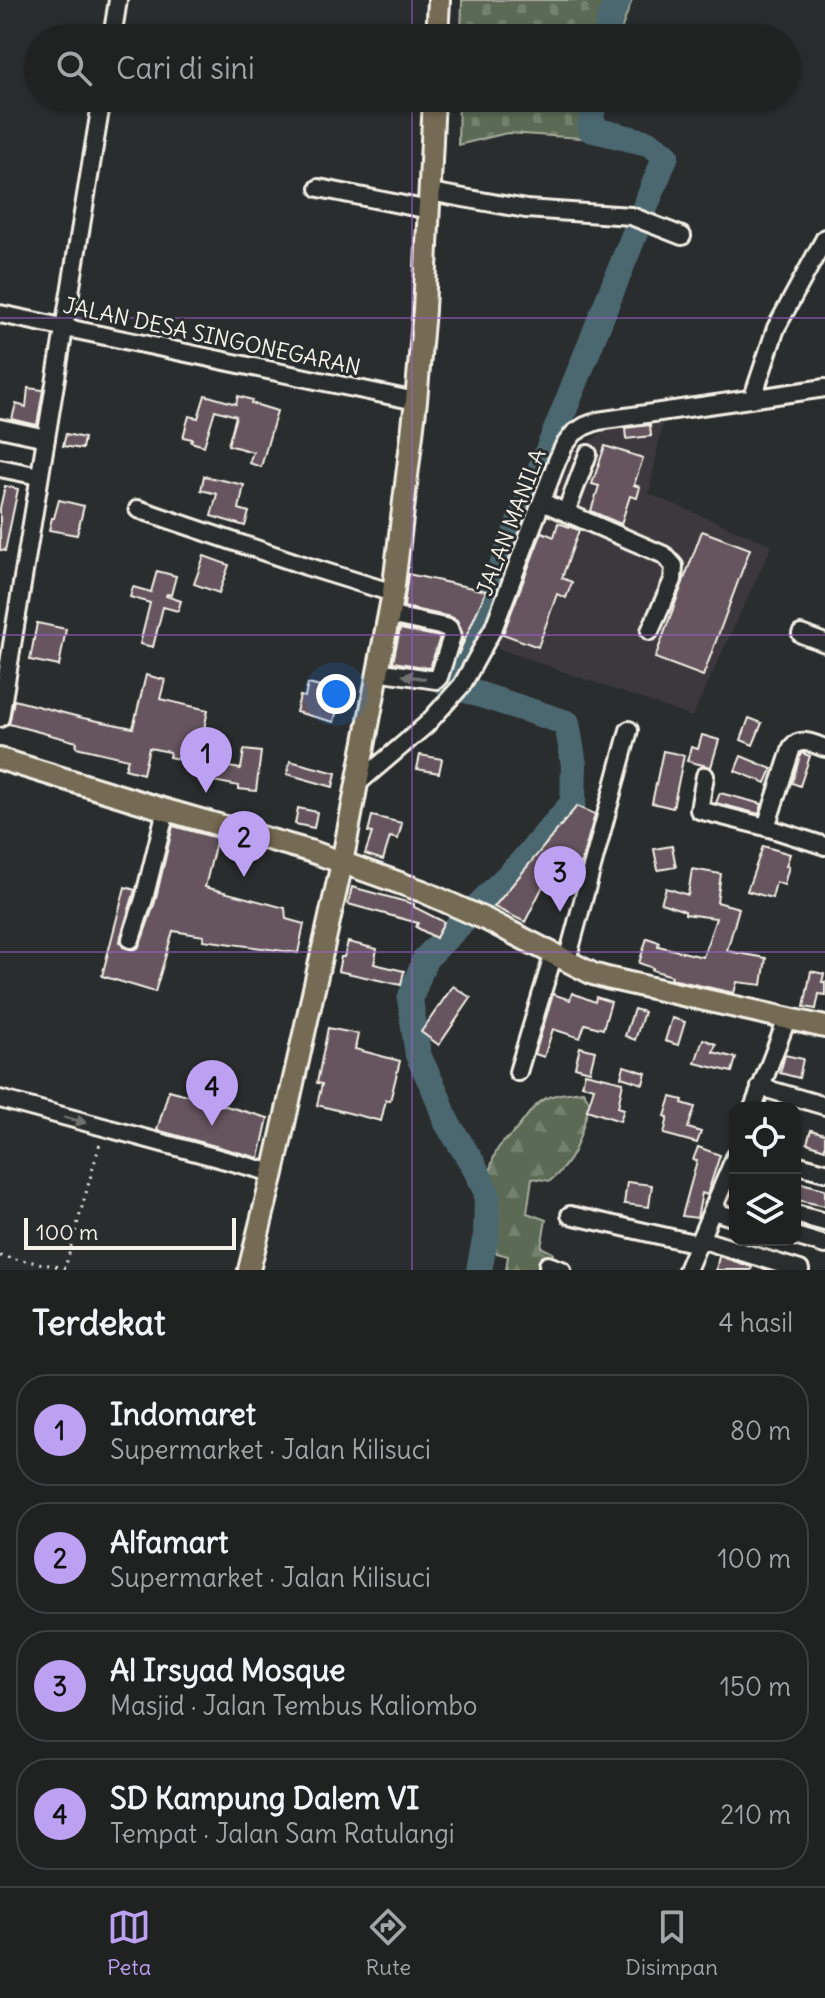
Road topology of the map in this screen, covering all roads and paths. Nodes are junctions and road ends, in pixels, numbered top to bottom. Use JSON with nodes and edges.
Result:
{"nodes":[{"id":1,"x":118,"y":0,"type":"edge"},
{"id":2,"x":439,"y":0,"type":"edge"},
{"id":3,"x":114,"y":24,"type":"edge"},
{"id":4,"x":438,"y":24,"type":"edge"},
{"id":5,"x":100,"y":112,"type":"edge"},
{"id":6,"x":433,"y":112,"type":"edge"},
{"id":7,"x":319,"y":188,"type":"dead end"},
{"id":8,"x":429,"y":201,"type":"junction"},
{"id":9,"x":682,"y":236,"type":"dead end"},
{"id":10,"x":825,"y":238,"type":"edge"},
{"id":11,"x":0,"y":314,"type":"edge"},
{"id":12,"x":65,"y":327,"type":"junction"},
{"id":13,"x":825,"y":388,"type":"edge"},
{"id":14,"x":753,"y":397,"type":"junction"},
{"id":15,"x":416,"y":401,"type":"junction"},
{"id":16,"x":0,"y":428,"type":"edge"},
{"id":17,"x":46,"y":438,"type":"junction"},
{"id":18,"x":588,"y":454,"type":"dead end"},
{"id":19,"x":0,"y":468,"type":"edge"},
{"id":20,"x":39,"y":476,"type":"junction"},
{"id":21,"x":542,"y":502,"type":"junction"},
{"id":22,"x":138,"y":509,"type":"dead end"},
{"id":23,"x":566,"y":512,"type":"junction"},
{"id":24,"x":393,"y":593,"type":"junction"},
{"id":25,"x":389,"y":615,"type":"junction"},
{"id":26,"x":650,"y":631,"type":"dead end"},
{"id":27,"x":801,"y":634,"type":"dead end"},
{"id":28,"x":825,"y":643,"type":"edge"},
{"id":29,"x":377,"y":671,"type":"junction"},
{"id":30,"x":0,"y":718,"type":"edge"},
{"id":31,"x":629,"y":730,"type":"dead end"},
{"id":32,"x":825,"y":748,"type":"edge"},
{"id":33,"x":0,"y":759,"type":"edge"},
{"id":34,"x":705,"y":776,"type":"dead end"},
{"id":35,"x":357,"y":784,"type":"junction"},
{"id":36,"x":166,"y":810,"type":"junction"},
{"id":37,"x":766,"y":827,"type":"junction"},
{"id":38,"x":825,"y":846,"type":"edge"},
{"id":39,"x":342,"y":863,"type":"junction"},
{"id":40,"x":131,"y":939,"type":"dead end"},
{"id":41,"x":560,"y":957,"type":"junction"},
{"id":42,"x":787,"y":1019,"type":"junction"},
{"id":43,"x":825,"y":1027,"type":"edge"},
{"id":44,"x":518,"y":1072,"type":"dead end"},
{"id":45,"x":760,"y":1087,"type":"junction"},
{"id":46,"x":0,"y":1099,"type":"edge"},
{"id":47,"x":755,"y":1102,"type":"edge"},
{"id":48,"x":825,"y":1106,"type":"edge"},
{"id":49,"x":104,"y":1128,"type":"junction"},
{"id":50,"x":801,"y":1166,"type":"edge"},
{"id":51,"x":825,"y":1172,"type":"edge"},
{"id":52,"x":273,"y":1173,"type":"junction"},
{"id":53,"x":732,"y":1174,"type":"edge"},
{"id":54,"x":728,"y":1194,"type":"edge"},
{"id":55,"x":713,"y":1211,"type":"junction"},
{"id":56,"x":570,"y":1215,"type":"dead end"},
{"id":57,"x":729,"y":1216,"type":"edge"},
{"id":58,"x":801,"y":1216,"type":"edge"},
{"id":59,"x":825,"y":1222,"type":"edge"},
{"id":60,"x":801,"y":1238,"type":"edge"},
{"id":61,"x":699,"y":1242,"type":"junction"},
{"id":62,"x":825,"y":1245,"type":"edge"},
{"id":63,"x":0,"y":1256,"type":"edge"},
{"id":64,"x":249,"y":1270,"type":"edge"},
{"id":65,"x":687,"y":1270,"type":"edge"},
{"id":66,"x":800,"y":1270,"type":"edge"}],
"edges":[{"from":1,"to":3,"type":"street"},
{"from":2,"to":4,"type":"main road"},
{"from":5,"to":12,"type":"street"},
{"from":6,"to":8,"type":"main road"},
{"from":7,"to":8,"type":"street"},
{"from":8,"to":9,"type":"street"},
{"from":8,"to":15,"type":"main road"},
{"from":10,"to":14,"type":"street"},
{"from":11,"to":12,"type":"street","name":"JALAN DESA SINGONEGARAN"},
{"from":12,"to":15,"type":"street","name":"JALAN DESA SINGONEGARAN"},
{"from":12,"to":17,"type":"street"},
{"from":13,"to":14,"type":"street","name":"JALAN MANILA"},
{"from":14,"to":21,"type":"street","name":"JALAN MANILA"},
{"from":15,"to":24,"type":"main road"},
{"from":16,"to":17,"type":"street"},
{"from":17,"to":20,"type":"street"},
{"from":18,"to":23,"type":"street"},
{"from":19,"to":20,"type":"street"},
{"from":20,"to":30,"type":"street"},
{"from":21,"to":23,"type":"street"},
{"from":21,"to":35,"type":"street","name":"JALAN MANILA"},
{"from":22,"to":24,"type":"street"},
{"from":23,"to":26,"type":"street"},
{"from":24,"to":25,"type":"main road"},
{"from":25,"to":29,"type":"main road"},
{"from":25,"to":29,"type":"street","one_way":true},
{"from":27,"to":28,"type":"street"},
{"from":29,"to":35,"type":"main road"},
{"from":31,"to":41,"type":"street"},
{"from":32,"to":37,"type":"street"},
{"from":33,"to":36,"type":"main road"},
{"from":34,"to":37,"type":"street"},
{"from":35,"to":39,"type":"main road"},
{"from":36,"to":39,"type":"main road"},
{"from":36,"to":40,"type":"street"},
{"from":37,"to":38,"type":"street"},
{"from":39,"to":41,"type":"main road"},
{"from":39,"to":52,"type":"main road"},
{"from":41,"to":42,"type":"main road"},
{"from":41,"to":44,"type":"street"},
{"from":42,"to":43,"type":"main road"},
{"from":42,"to":45,"type":"street"},
{"from":45,"to":47,"type":"street"},
{"from":45,"to":48,"type":"street"},
{"from":46,"to":49,"type":"street","one_way":true},
{"from":49,"to":52,"type":"street"},
{"from":49,"to":63,"type":"path"},
{"from":50,"to":51,"type":"street"},
{"from":52,"to":64,"type":"main road"},
{"from":53,"to":54,"type":"street"},
{"from":54,"to":55,"type":"street"},
{"from":55,"to":57,"type":"street"},
{"from":55,"to":61,"type":"street"},
{"from":56,"to":61,"type":"street"},
{"from":58,"to":59,"type":"street"},
{"from":60,"to":62,"type":"street"},
{"from":61,"to":65,"type":"street"},
{"from":61,"to":66,"type":"street"}]}
